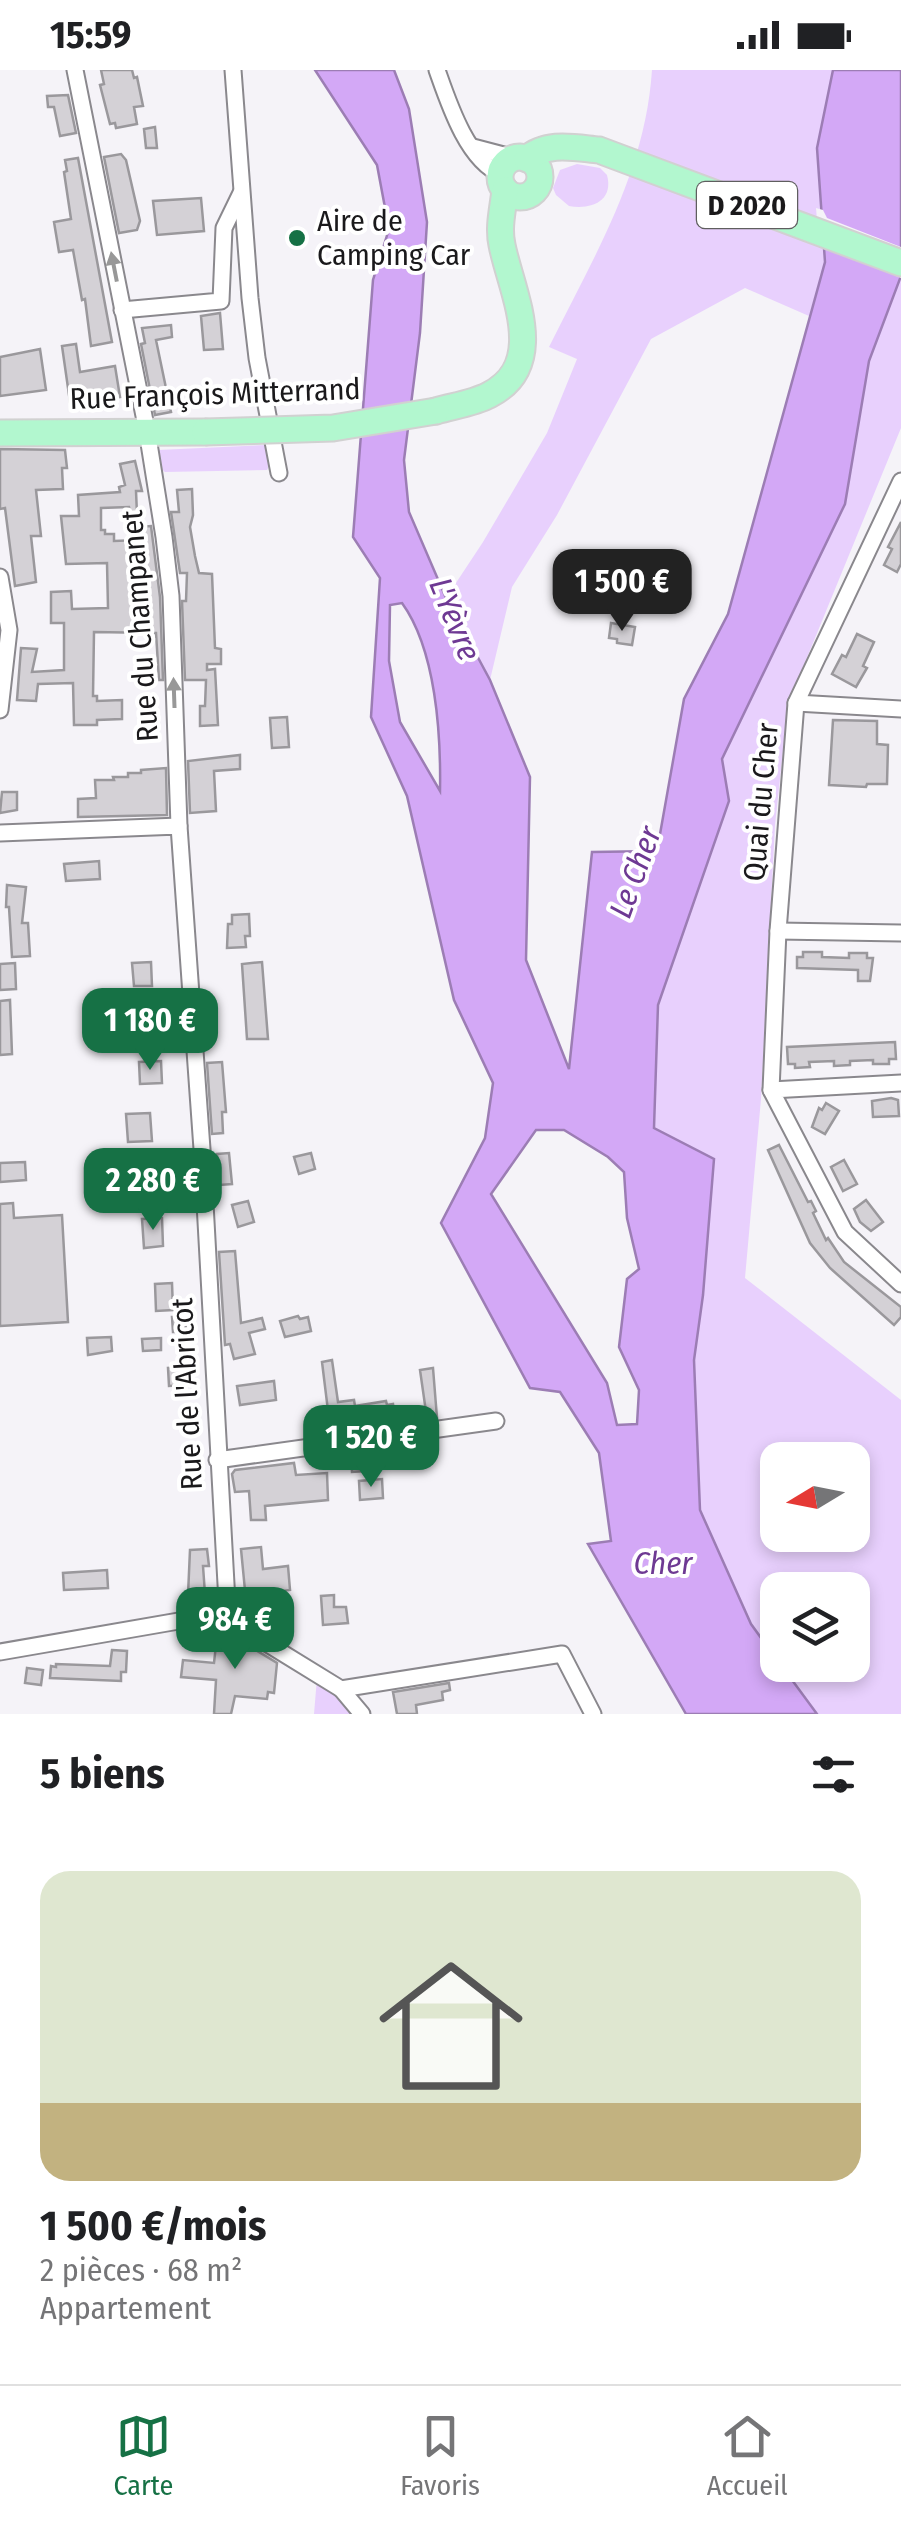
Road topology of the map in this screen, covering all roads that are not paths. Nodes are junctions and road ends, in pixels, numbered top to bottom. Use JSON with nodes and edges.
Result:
{"nodes":[{"id":1,"x":75,"y":70,"type":"edge"},
{"id":2,"x":233,"y":70,"type":"edge"},
{"id":3,"x":438,"y":70,"type":"edge"},
{"id":4,"x":519,"y":176,"type":"junction"},
{"id":5,"x":242,"y":190,"type":"junction"},
{"id":6,"x":901,"y":263,"type":"edge"},
{"id":7,"x":122,"y":310,"type":"junction"},
{"id":8,"x":147,"y":431,"type":"junction"},
{"id":9,"x":0,"y":433,"type":"edge"},
{"id":10,"x":279,"y":474,"type":"dead end"},
{"id":11,"x":901,"y":481,"type":"edge"},
{"id":12,"x":0,"y":577,"type":"edge"},
{"id":13,"x":796,"y":702,"type":"junction"},
{"id":14,"x":901,"y":709,"type":"edge"},
{"id":15,"x":0,"y":710,"type":"edge"},
{"id":16,"x":178,"y":826,"type":"junction"},
{"id":17,"x":0,"y":833,"type":"edge"},
{"id":18,"x":778,"y":931,"type":"junction"},
{"id":19,"x":901,"y":934,"type":"edge"},
{"id":20,"x":901,"y":1083,"type":"edge"},
{"id":21,"x":770,"y":1090,"type":"junction"},
{"id":22,"x":901,"y":1284,"type":"edge"},
{"id":23,"x":496,"y":1421,"type":"dead end"},
{"id":24,"x":218,"y":1460,"type":"junction"},
{"id":25,"x":219,"y":1614,"type":"junction"},
{"id":26,"x":0,"y":1652,"type":"edge"},
{"id":27,"x":341,"y":1690,"type":"junction"},
{"id":28,"x":362,"y":1714,"type":"edge"},
{"id":29,"x":593,"y":1714,"type":"edge"}],
"edges":[{"from":7,"to":1,"type":"street","name":"Rue du Champanet","one_way":true},
{"from":2,"to":5,"type":"street"},
{"from":3,"to":4,"type":"street"},
{"from":4,"to":6,"type":"main road","number":"D 2020"},
{"from":4,"to":8,"type":"main road","name":"Rue François Mitterrand","bridge":true},
{"from":5,"to":7,"type":"street"},
{"from":5,"to":10,"type":"street"},
{"from":7,"to":8,"type":"street","name":"Rue du Champanet"},
{"from":8,"to":9,"type":"main road","name":"Rue François Mitterrand"},
{"from":16,"to":8,"type":"street","name":"Rue du Champanet","one_way":true},
{"from":11,"to":13,"type":"street","name":"Quai du Cher"},
{"from":12,"to":15,"type":"street"},
{"from":13,"to":14,"type":"street"},
{"from":13,"to":18,"type":"street","name":"Quai du Cher"},
{"from":16,"to":17,"type":"street"},
{"from":16,"to":24,"type":"street","name":"Rue de l'Abricot"},
{"from":18,"to":19,"type":"street"},
{"from":18,"to":21,"type":"street","name":"Quai du Cher"},
{"from":20,"to":21,"type":"street"},
{"from":21,"to":22,"type":"street"},
{"from":23,"to":24,"type":"street"},
{"from":24,"to":25,"type":"street","name":"Rue de l'Abricot"},
{"from":25,"to":26,"type":"street"},
{"from":25,"to":27,"type":"street"},
{"from":27,"to":28,"type":"street"},
{"from":27,"to":29,"type":"street"}]}
